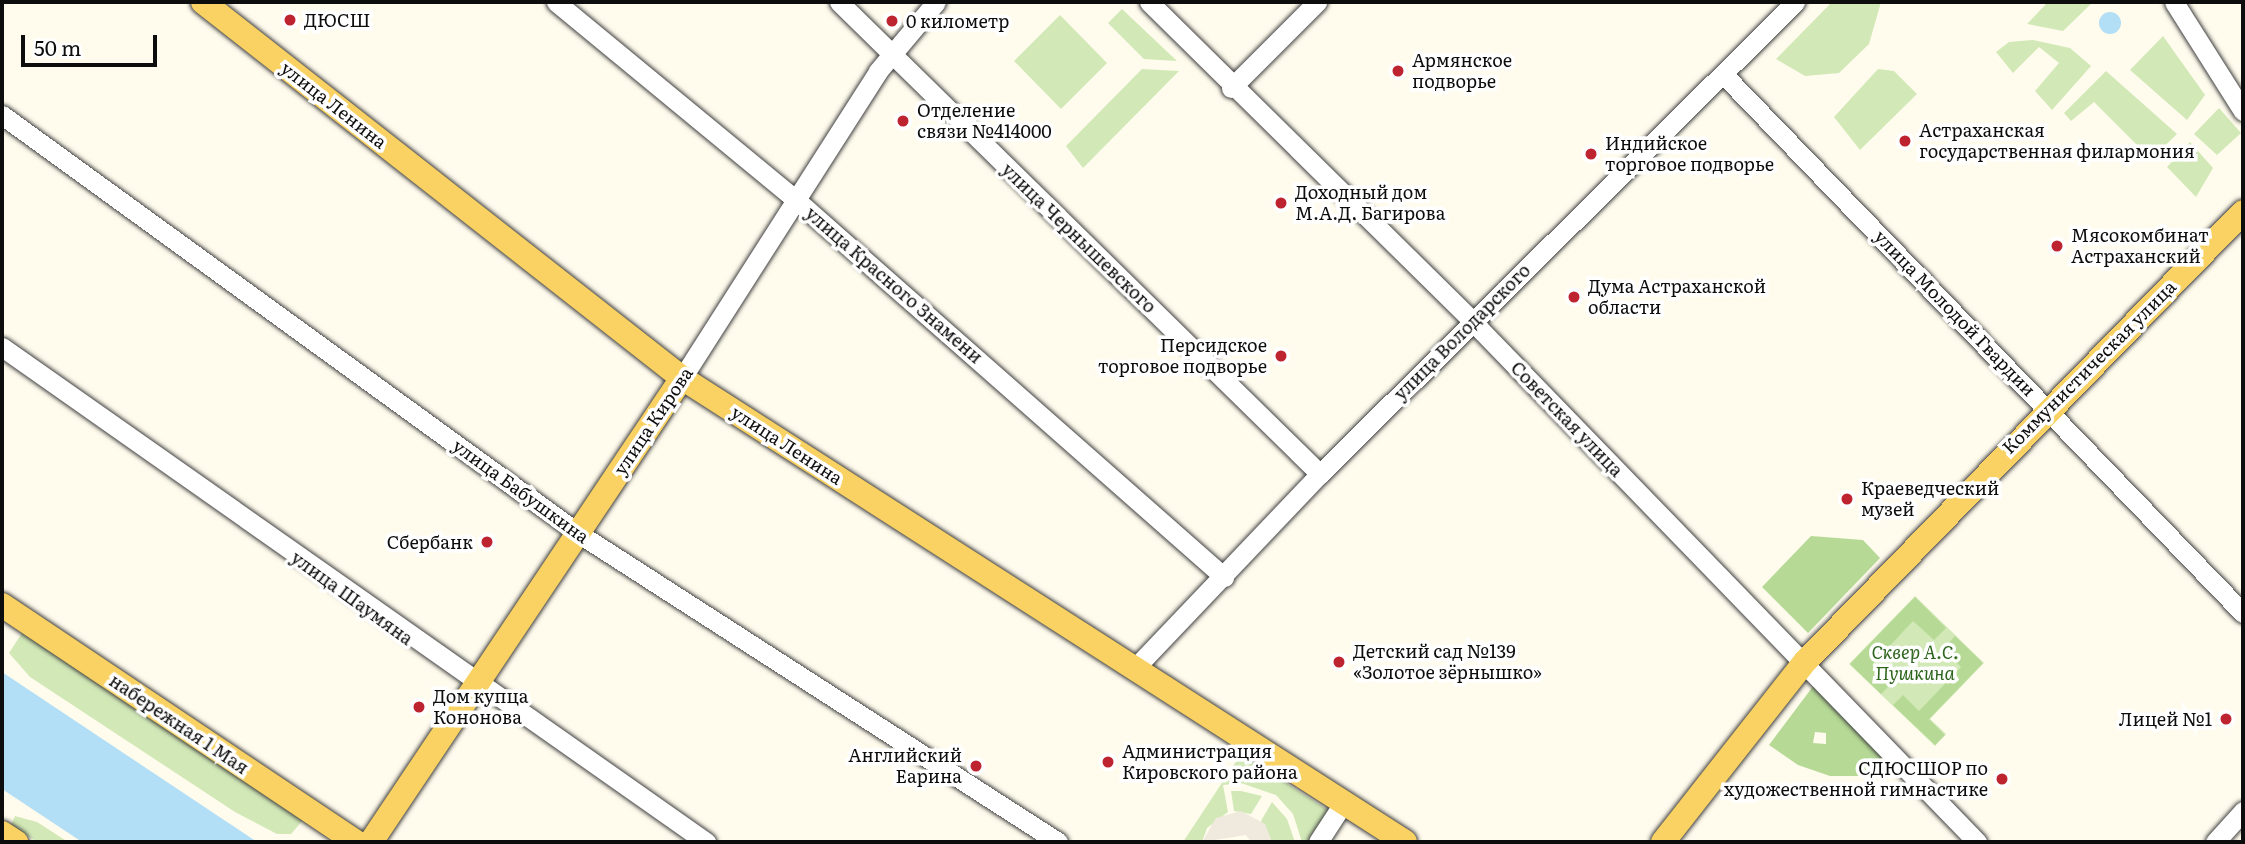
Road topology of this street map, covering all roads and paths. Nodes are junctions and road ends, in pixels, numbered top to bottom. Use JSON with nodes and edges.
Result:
{"nodes":[{"id":1,"x":203,"y":2,"type":"edge"},
{"id":2,"x":556,"y":2,"type":"edge"},
{"id":3,"x":839,"y":2,"type":"edge"},
{"id":4,"x":936,"y":2,"type":"edge"},
{"id":5,"x":1149,"y":2,"type":"edge"},
{"id":6,"x":1317,"y":2,"type":"edge"},
{"id":7,"x":1795,"y":2,"type":"edge"},
{"id":8,"x":2174,"y":2,"type":"edge"},
{"id":9,"x":892,"y":55,"type":"junction"},
{"id":10,"x":1723,"y":74,"type":"junction"},
{"id":11,"x":1231,"y":88,"type":"junction"},
{"id":12,"x":2243,"y":111,"type":"edge"},
{"id":13,"x":2,"y":115,"type":"edge"},
{"id":14,"x":795,"y":198,"type":"junction"},
{"id":15,"x":2243,"y":212,"type":"edge"},
{"id":16,"x":1472,"y":321,"type":"junction"},
{"id":17,"x":2,"y":347,"type":"edge"},
{"id":18,"x":682,"y":378,"type":"junction"},
{"id":19,"x":2047,"y":408,"type":"junction"},
{"id":20,"x":1320,"y":474,"type":"junction"},
{"id":21,"x":578,"y":533,"type":"junction"},
{"id":22,"x":1224,"y":577,"type":"junction"},
{"id":23,"x":2,"y":605,"type":"edge"},
{"id":24,"x":2243,"y":613,"type":"edge"},
{"id":25,"x":1804,"y":663,"type":"junction"},
{"id":26,"x":1134,"y":669,"type":"junction"},
{"id":27,"x":475,"y":686,"type":"junction"},
{"id":28,"x":1338,"y":811,"type":"dead end"},
{"id":29,"x":2243,"y":811,"type":"edge"},
{"id":30,"x":2,"y":833,"type":"edge"},
{"id":31,"x":16,"y":842,"type":"edge"},
{"id":32,"x":356,"y":842,"type":"edge"},
{"id":33,"x":371,"y":842,"type":"edge"},
{"id":34,"x":706,"y":842,"type":"edge"},
{"id":35,"x":1058,"y":842,"type":"edge"},
{"id":36,"x":1318,"y":842,"type":"edge"},
{"id":37,"x":1405,"y":842,"type":"edge"},
{"id":38,"x":1663,"y":842,"type":"edge"},
{"id":39,"x":1977,"y":842,"type":"edge"},
{"id":40,"x":2215,"y":842,"type":"edge"}],
"edges":[{"from":1,"to":18,"type":"main road","name":"улица Ленина"},
{"from":2,"to":14,"type":"street","name":"улица Красного Знамени"},
{"from":3,"to":9,"type":"street","name":"улица Чернышевского"},
{"from":4,"to":9,"type":"street","name":"улица Кирова"},
{"from":5,"to":11,"type":"street","name":"Советская улица"},
{"from":6,"to":11,"type":"street"},
{"from":7,"to":10,"type":"street","name":"улица Володарского"},
{"from":8,"to":12,"type":"street"},
{"from":9,"to":14,"type":"street","name":"улица Кирова"},
{"from":9,"to":20,"type":"street","name":"улица Чернышевского"},
{"from":10,"to":16,"type":"street","name":"улица Володарского"},
{"from":10,"to":19,"type":"street","name":"улица Молодой Гвардии"},
{"from":11,"to":16,"type":"street","name":"Советская улица"},
{"from":13,"to":21,"type":"street","name":"улица Бабушкина"},
{"from":14,"to":18,"type":"street","name":"улица Кирова"},
{"from":14,"to":22,"type":"street","name":"улица Красного Знамени"},
{"from":15,"to":19,"type":"main road","name":"Коммунистическая улица"},
{"from":16,"to":20,"type":"street","name":"улица Володарского"},
{"from":16,"to":25,"type":"street","name":"Советская улица"},
{"from":17,"to":27,"type":"street","name":"улица Шаумяна"},
{"from":18,"to":21,"type":"main road","name":"улица Кирова"},
{"from":18,"to":26,"type":"main road","name":"улица Ленина"},
{"from":19,"to":24,"type":"street","name":"улица Молодой Гвардии"},
{"from":19,"to":25,"type":"main road","name":"Коммунистическая улица"},
{"from":20,"to":22,"type":"street","name":"улица Володарского"},
{"from":21,"to":27,"type":"main road","name":"улица Кирова"},
{"from":21,"to":35,"type":"street","name":"улица Бабушкина"},
{"from":22,"to":26,"type":"street","name":"улица Володарского"},
{"from":23,"to":32,"type":"main road","name":"набережная 1 Мая"},
{"from":25,"to":38,"type":"main road","name":"Коммунистическая улица"},
{"from":25,"to":39,"type":"street","name":"Советская улица"},
{"from":26,"to":37,"type":"main road","name":"улица Ленина"},
{"from":27,"to":33,"type":"main road","name":"улица Кирова"},
{"from":27,"to":34,"type":"street","name":"улица Шаумяна"},
{"from":28,"to":36,"type":"street"},
{"from":29,"to":40,"type":"street"},
{"from":30,"to":31,"type":"main road"}]}
